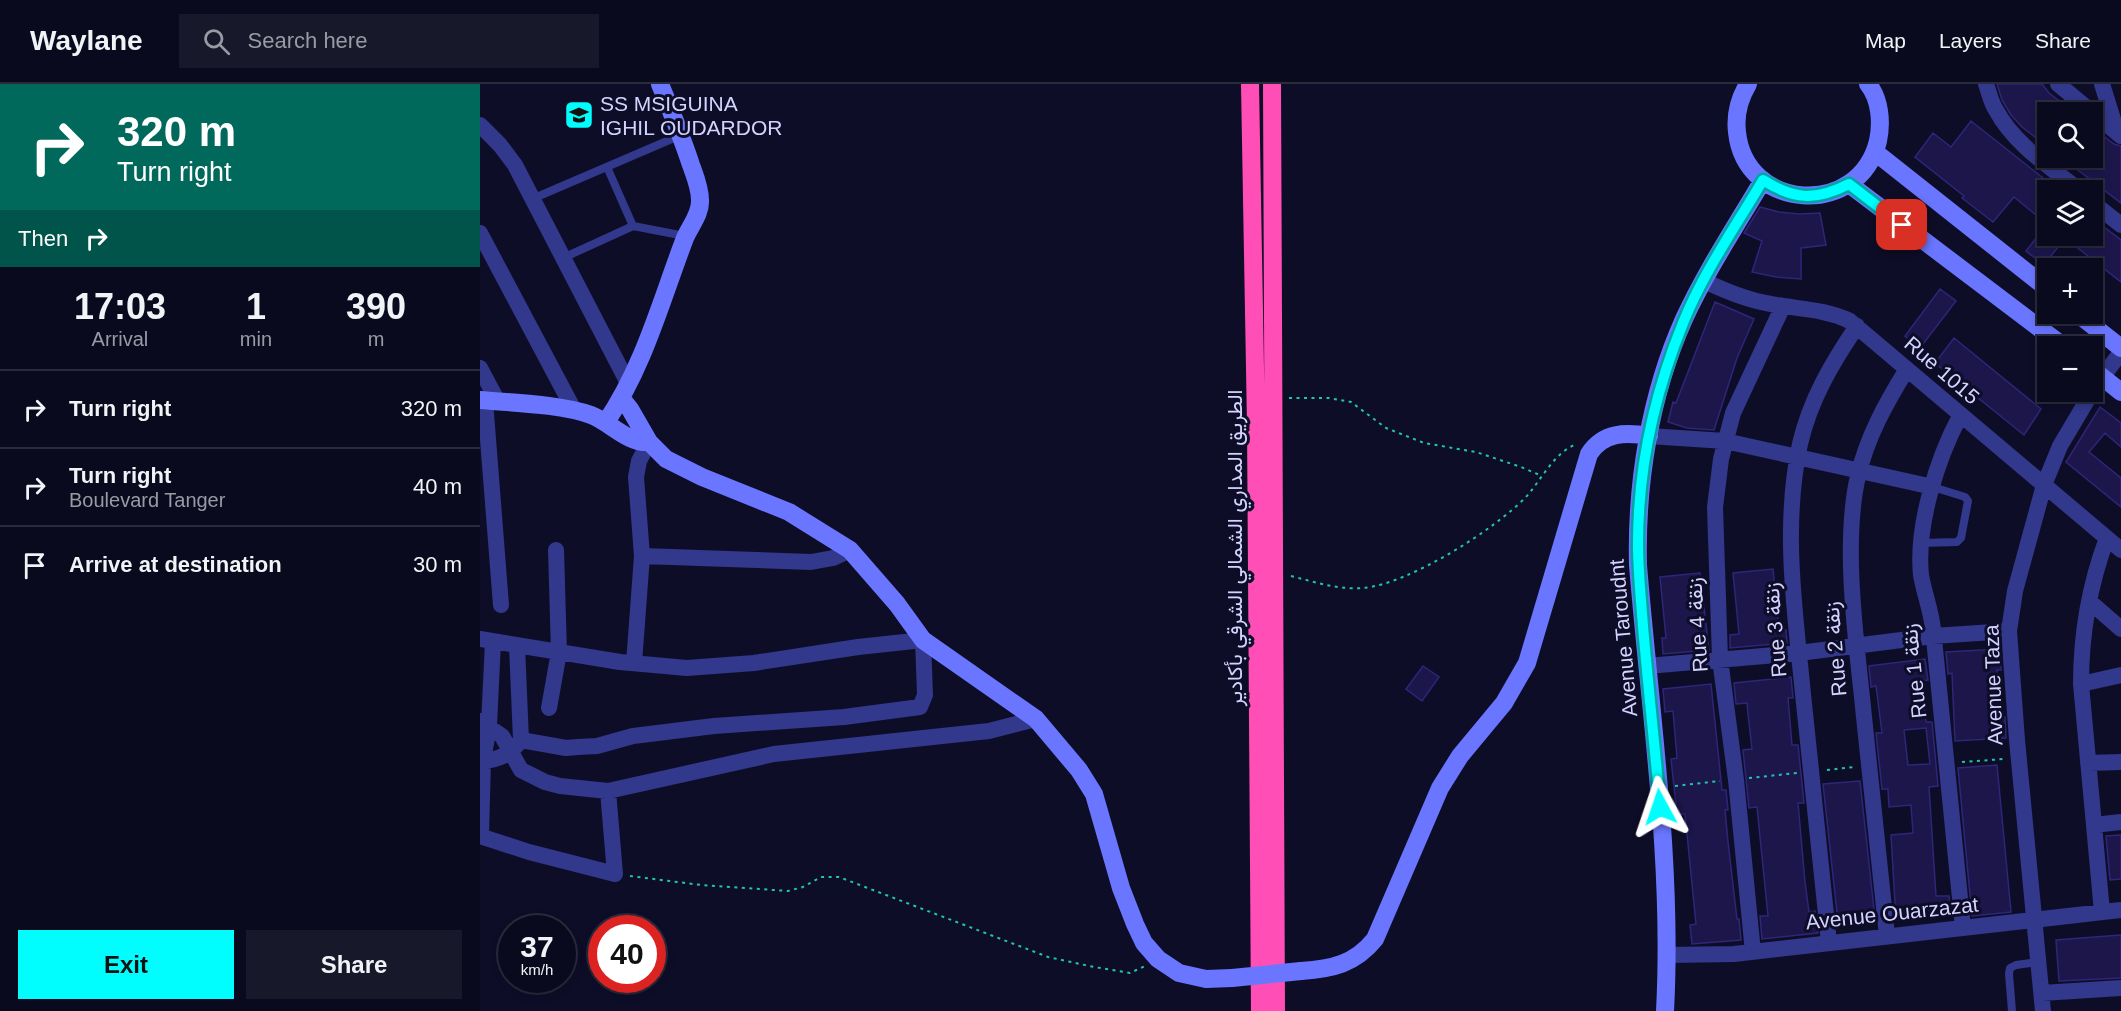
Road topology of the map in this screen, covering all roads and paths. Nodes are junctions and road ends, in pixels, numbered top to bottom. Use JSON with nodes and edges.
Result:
{"nodes":[{"id":1,"x":660,"y":84,"type":"edge"},
{"id":2,"x":1250,"y":84,"type":"edge"},
{"id":3,"x":1272,"y":84,"type":"edge"},
{"id":4,"x":1868,"y":84,"type":"edge"},
{"id":5,"x":1986,"y":84,"type":"edge"},
{"id":6,"x":2058,"y":84,"type":"edge"},
{"id":7,"x":2102,"y":84,"type":"edge"},
{"id":8,"x":1745,"y":86,"type":"edge"},
{"id":9,"x":480,"y":125,"type":"edge"},
{"id":10,"x":2119,"y":134,"type":"edge"},
{"id":11,"x":681,"y":135,"type":"junction"},
{"id":12,"x":1875,"y":152,"type":"junction"},
{"id":13,"x":607,"y":167,"type":"junction"},
{"id":14,"x":1763,"y":180,"type":"junction"},
{"id":15,"x":2067,"y":180,"type":"edge"},
{"id":16,"x":1849,"y":184,"type":"junction"},
{"id":17,"x":532,"y":199,"type":"junction"},
{"id":18,"x":2103,"y":211,"type":"edge"},
{"id":19,"x":2121,"y":225,"type":"edge"},
{"id":20,"x":633,"y":226,"type":"junction"},
{"id":21,"x":480,"y":233,"type":"edge"},
{"id":22,"x":686,"y":236,"type":"junction"},
{"id":23,"x":563,"y":258,"type":"junction"},
{"id":24,"x":2037,"y":280,"type":"edge"},
{"id":25,"x":1704,"y":281,"type":"junction"},
{"id":26,"x":1783,"y":306,"type":"junction"},
{"id":27,"x":2090,"y":324,"type":"edge"},
{"id":28,"x":1857,"y":326,"type":"junction"},
{"id":29,"x":2050,"y":336,"type":"edge"},
{"id":30,"x":2121,"y":350,"type":"edge"},
{"id":31,"x":480,"y":368,"type":"edge"},
{"id":32,"x":1906,"y":369,"type":"junction"},
{"id":33,"x":2103,"y":372,"type":"edge"},
{"id":34,"x":2103,"y":385,"type":"edge"},
{"id":35,"x":625,"y":391,"type":"junction"},
{"id":36,"x":2121,"y":392,"type":"edge"},
{"id":37,"x":1275,"y":399,"type":"junction"},
{"id":38,"x":488,"y":400,"type":"edge"},
{"id":39,"x":2084,"y":402,"type":"edge"},
{"id":40,"x":574,"y":410,"type":"junction"},
{"id":41,"x":1960,"y":416,"type":"junction"},
{"id":42,"x":606,"y":422,"type":"junction"},
{"id":43,"x":1649,"y":436,"type":"junction"},
{"id":44,"x":1725,"y":441,"type":"junction"},
{"id":45,"x":649,"y":442,"type":"junction"},
{"id":46,"x":1593,"y":448,"type":"junction"},
{"id":47,"x":1798,"y":456,"type":"junction"},
{"id":48,"x":1859,"y":471,"type":"junction"},
{"id":49,"x":1542,"y":476,"type":"junction"},
{"id":50,"x":2044,"y":484,"type":"junction"},
{"id":51,"x":1933,"y":487,"type":"junction"},
{"id":52,"x":2107,"y":538,"type":"junction"},
{"id":53,"x":1922,"y":543,"type":"junction"},
{"id":54,"x":556,"y":550,"type":"dead end"},
{"id":55,"x":850,"y":550,"type":"junction"},
{"id":56,"x":2121,"y":550,"type":"edge"},
{"id":57,"x":642,"y":556,"type":"junction"},
{"id":58,"x":1274,"y":571,"type":"junction"},
{"id":59,"x":2089,"y":601,"type":"junction"},
{"id":60,"x":501,"y":605,"type":"dead end"},
{"id":61,"x":2121,"y":629,"type":"edge"},
{"id":62,"x":2009,"y":631,"type":"junction"},
{"id":63,"x":1933,"y":636,"type":"junction"},
{"id":64,"x":487,"y":640,"type":"edge"},
{"id":65,"x":923,"y":640,"type":"junction"},
{"id":66,"x":517,"y":646,"type":"junction"},
{"id":67,"x":1856,"y":646,"type":"junction"},
{"id":68,"x":559,"y":652,"type":"junction"},
{"id":69,"x":1799,"y":653,"type":"junction"},
{"id":70,"x":1720,"y":659,"type":"junction"},
{"id":71,"x":634,"y":663,"type":"junction"},
{"id":72,"x":1647,"y":666,"type":"junction"},
{"id":73,"x":2121,"y":675,"type":"edge"},
{"id":74,"x":2081,"y":684,"type":"junction"},
{"id":75,"x":549,"y":708,"type":"dead end"},
{"id":76,"x":1036,"y":719,"type":"junction"},
{"id":77,"x":485,"y":723,"type":"edge"},
{"id":78,"x":516,"y":746,"type":"junction"},
{"id":79,"x":2019,"y":759,"type":"junction"},
{"id":80,"x":481,"y":761,"type":"edge"},
{"id":81,"x":2121,"y":762,"type":"edge"},
{"id":82,"x":1947,"y":763,"type":"junction"},
{"id":83,"x":2088,"y":763,"type":"junction"},
{"id":84,"x":1869,"y":765,"type":"junction"},
{"id":85,"x":1812,"y":771,"type":"junction"},
{"id":86,"x":1736,"y":780,"type":"junction"},
{"id":87,"x":1659,"y":788,"type":"junction"},
{"id":88,"x":608,"y":791,"type":"junction"},
{"id":89,"x":2121,"y":822,"type":"edge"},
{"id":90,"x":2094,"y":825,"type":"junction"},
{"id":91,"x":481,"y":836,"type":"edge"},
{"id":92,"x":615,"y":874,"type":"junction"},
{"id":93,"x":2121,"y":910,"type":"edge"},
{"id":94,"x":2102,"y":912,"type":"junction"},
{"id":95,"x":2035,"y":920,"type":"junction"},
{"id":96,"x":1963,"y":928,"type":"junction"},
{"id":97,"x":1887,"y":936,"type":"junction"},
{"id":98,"x":1829,"y":943,"type":"junction"},
{"id":99,"x":1753,"y":952,"type":"junction"},
{"id":100,"x":1668,"y":955,"type":"junction"},
{"id":101,"x":1158,"y":959,"type":"junction"},
{"id":102,"x":2038,"y":962,"type":"junction"},
{"id":103,"x":2121,"y":988,"type":"edge"},
{"id":104,"x":2042,"y":993,"type":"junction"},
{"id":105,"x":1260,"y":1011,"type":"edge"},
{"id":106,"x":1276,"y":1011,"type":"edge"},
{"id":107,"x":1665,"y":1011,"type":"edge"},
{"id":108,"x":2012,"y":1011,"type":"edge"},
{"id":109,"x":2043,"y":1011,"type":"edge"}],
"edges":[{"from":1,"to":11,"type":"street"},
{"from":2,"to":105,"type":"highway","name":"الطريق المداري الشمالي الشرقي بأكادير"},
{"from":3,"to":37,"type":"highway","name":"الطريق المداري الشمالي الشرقي بأكادير"},
{"from":4,"to":12,"type":"street"},
{"from":5,"to":15,"type":"street"},
{"from":6,"to":10,"type":"street"},
{"from":7,"to":10,"type":"street"},
{"from":8,"to":14,"type":"street"},
{"from":9,"to":17,"type":"street"},
{"from":11,"to":13,"type":"lane"},
{"from":11,"to":22,"type":"street"},
{"from":12,"to":16,"type":"street"},
{"from":12,"to":24,"type":"street"},
{"from":13,"to":17,"type":"lane"},
{"from":13,"to":20,"type":"lane"},
{"from":14,"to":16,"type":"street"},
{"from":14,"to":25,"type":"street","name":"Avenue Taroudnt"},
{"from":16,"to":29,"type":"street"},
{"from":17,"to":23,"type":"street"},
{"from":18,"to":19,"type":"street"},
{"from":20,"to":22,"type":"lane"},
{"from":20,"to":23,"type":"lane"},
{"from":21,"to":40,"type":"street"},
{"from":22,"to":35,"type":"street"},
{"from":23,"to":35,"type":"street"},
{"from":25,"to":26,"type":"street","name":"Rue 1015"},
{"from":25,"to":43,"type":"street","name":"Avenue Taroudnt"},
{"from":26,"to":28,"type":"street","name":"Rue 1015"},
{"from":26,"to":44,"type":"street","name":"Rue 4 زنقة"},
{"from":27,"to":30,"type":"street"},
{"from":28,"to":32,"type":"street","name":"Rue 1015"},
{"from":28,"to":47,"type":"street","name":"Rue 3 زنقة"},
{"from":30,"to":33,"type":"street","name":"Avenue Taza"},
{"from":31,"to":38,"type":"street"},
{"from":32,"to":41,"type":"street","name":"Rue 1015"},
{"from":32,"to":48,"type":"street","name":"Rue 2 زنقة"},
{"from":34,"to":36,"type":"street"},
{"from":35,"to":42,"type":"street"},
{"from":35,"to":45,"type":"street"},
{"from":37,"to":49,"type":"path"},
{"from":37,"to":58,"type":"highway","name":"الطريق المداري الشمالي الشرقي بأكادير"},
{"from":38,"to":40,"type":"street"},
{"from":38,"to":60,"type":"street"},
{"from":39,"to":50,"type":"street","name":"Avenue Taza"},
{"from":40,"to":42,"type":"street"},
{"from":41,"to":50,"type":"street","name":"Rue 1015"},
{"from":41,"to":51,"type":"street","name":"Rue 1 زنقة"},
{"from":42,"to":45,"type":"street"},
{"from":43,"to":44,"type":"street"},
{"from":43,"to":46,"type":"street"},
{"from":43,"to":72,"type":"street","name":"Avenue Taroudnt"},
{"from":44,"to":47,"type":"street"},
{"from":44,"to":70,"type":"street","name":"Rue 4 زنقة"},
{"from":45,"to":55,"type":"street"},
{"from":45,"to":57,"type":"street"},
{"from":46,"to":49,"type":"path"},
{"from":46,"to":101,"type":"street","bridge":true},
{"from":47,"to":48,"type":"street"},
{"from":47,"to":69,"type":"street","name":"Rue 3 زنقة"},
{"from":48,"to":51,"type":"street"},
{"from":48,"to":67,"type":"street","name":"Rue 2 زنقة"},
{"from":49,"to":58,"type":"path"},
{"from":50,"to":52,"type":"street","name":"Rue 1015"},
{"from":50,"to":62,"type":"street","name":"Avenue Taza"},
{"from":51,"to":53,"type":"street","name":"Rue 1 زنقة"},
{"from":51,"to":53,"type":"lane"},
{"from":52,"to":56,"type":"street","name":"Rue 1015"},
{"from":52,"to":59,"type":"street"},
{"from":53,"to":63,"type":"street","name":"Rue 1 زنقة"},
{"from":54,"to":68,"type":"street"},
{"from":55,"to":57,"type":"street"},
{"from":55,"to":65,"type":"street"},
{"from":57,"to":71,"type":"street"},
{"from":58,"to":106,"type":"highway","name":"الطريق المداري الشمالي الشرقي بأكادير"},
{"from":59,"to":61,"type":"street"},
{"from":59,"to":74,"type":"street"},
{"from":62,"to":63,"type":"street"},
{"from":62,"to":79,"type":"street","name":"Avenue Taza"},
{"from":63,"to":67,"type":"street"},
{"from":63,"to":82,"type":"street","name":"Rue 1 زنقة"},
{"from":64,"to":66,"type":"street"},
{"from":64,"to":77,"type":"street"},
{"from":65,"to":71,"type":"street"},
{"from":65,"to":76,"type":"street"},
{"from":65,"to":78,"type":"street"},
{"from":66,"to":68,"type":"street"},
{"from":66,"to":78,"type":"street"},
{"from":67,"to":69,"type":"street"},
{"from":67,"to":84,"type":"street","name":"Rue 2 زنقة"},
{"from":68,"to":71,"type":"street"},
{"from":68,"to":75,"type":"street"},
{"from":69,"to":70,"type":"street"},
{"from":69,"to":85,"type":"street","name":"Rue 3 زنقة"},
{"from":70,"to":72,"type":"street"},
{"from":70,"to":86,"type":"street","name":"Rue 4 زنقة"},
{"from":72,"to":87,"type":"street","name":"Avenue Taroudnt"},
{"from":73,"to":74,"type":"street"},
{"from":74,"to":83,"type":"street"},
{"from":76,"to":88,"type":"street"},
{"from":76,"to":101,"type":"street"},
{"from":77,"to":78,"type":"street"},
{"from":77,"to":80,"type":"street"},
{"from":78,"to":80,"type":"street"},
{"from":78,"to":88,"type":"street"},
{"from":79,"to":82,"type":"path"},
{"from":79,"to":95,"type":"street","name":"Avenue Taza"},
{"from":80,"to":91,"type":"street"},
{"from":81,"to":83,"type":"street"},
{"from":82,"to":96,"type":"street","name":"Rue 1 زنقة"},
{"from":83,"to":90,"type":"street"},
{"from":84,"to":85,"type":"path"},
{"from":84,"to":97,"type":"street","name":"Rue 2 زنقة"},
{"from":85,"to":86,"type":"path"},
{"from":85,"to":98,"type":"street","name":"Rue 3 زنقة"},
{"from":86,"to":87,"type":"path"},
{"from":86,"to":99,"type":"street","name":"Rue 4 زنقة"},
{"from":87,"to":100,"type":"street","name":"Avenue Taroudnt"},
{"from":88,"to":92,"type":"street"},
{"from":89,"to":90,"type":"street"},
{"from":90,"to":94,"type":"street"},
{"from":91,"to":92,"type":"street"},
{"from":92,"to":101,"type":"path"},
{"from":93,"to":94,"type":"street","name":"Avenue Ouarzazat"},
{"from":94,"to":95,"type":"street","name":"Avenue Ouarzazat"},
{"from":95,"to":96,"type":"street","name":"Avenue Ouarzazat"},
{"from":95,"to":102,"type":"street","name":"Avenue Taza"},
{"from":96,"to":97,"type":"street","name":"Avenue Ouarzazat"},
{"from":97,"to":98,"type":"street","name":"Avenue Ouarzazat"},
{"from":98,"to":99,"type":"street","name":"Avenue Ouarzazat"},
{"from":99,"to":100,"type":"street","name":"Avenue Ouarzazat"},
{"from":100,"to":107,"type":"street","name":"Avenue Taroudnt"},
{"from":102,"to":104,"type":"street","name":"Avenue Taza"},
{"from":102,"to":108,"type":"lane"},
{"from":103,"to":104,"type":"street"},
{"from":104,"to":109,"type":"street","name":"Avenue Taza"}]}
